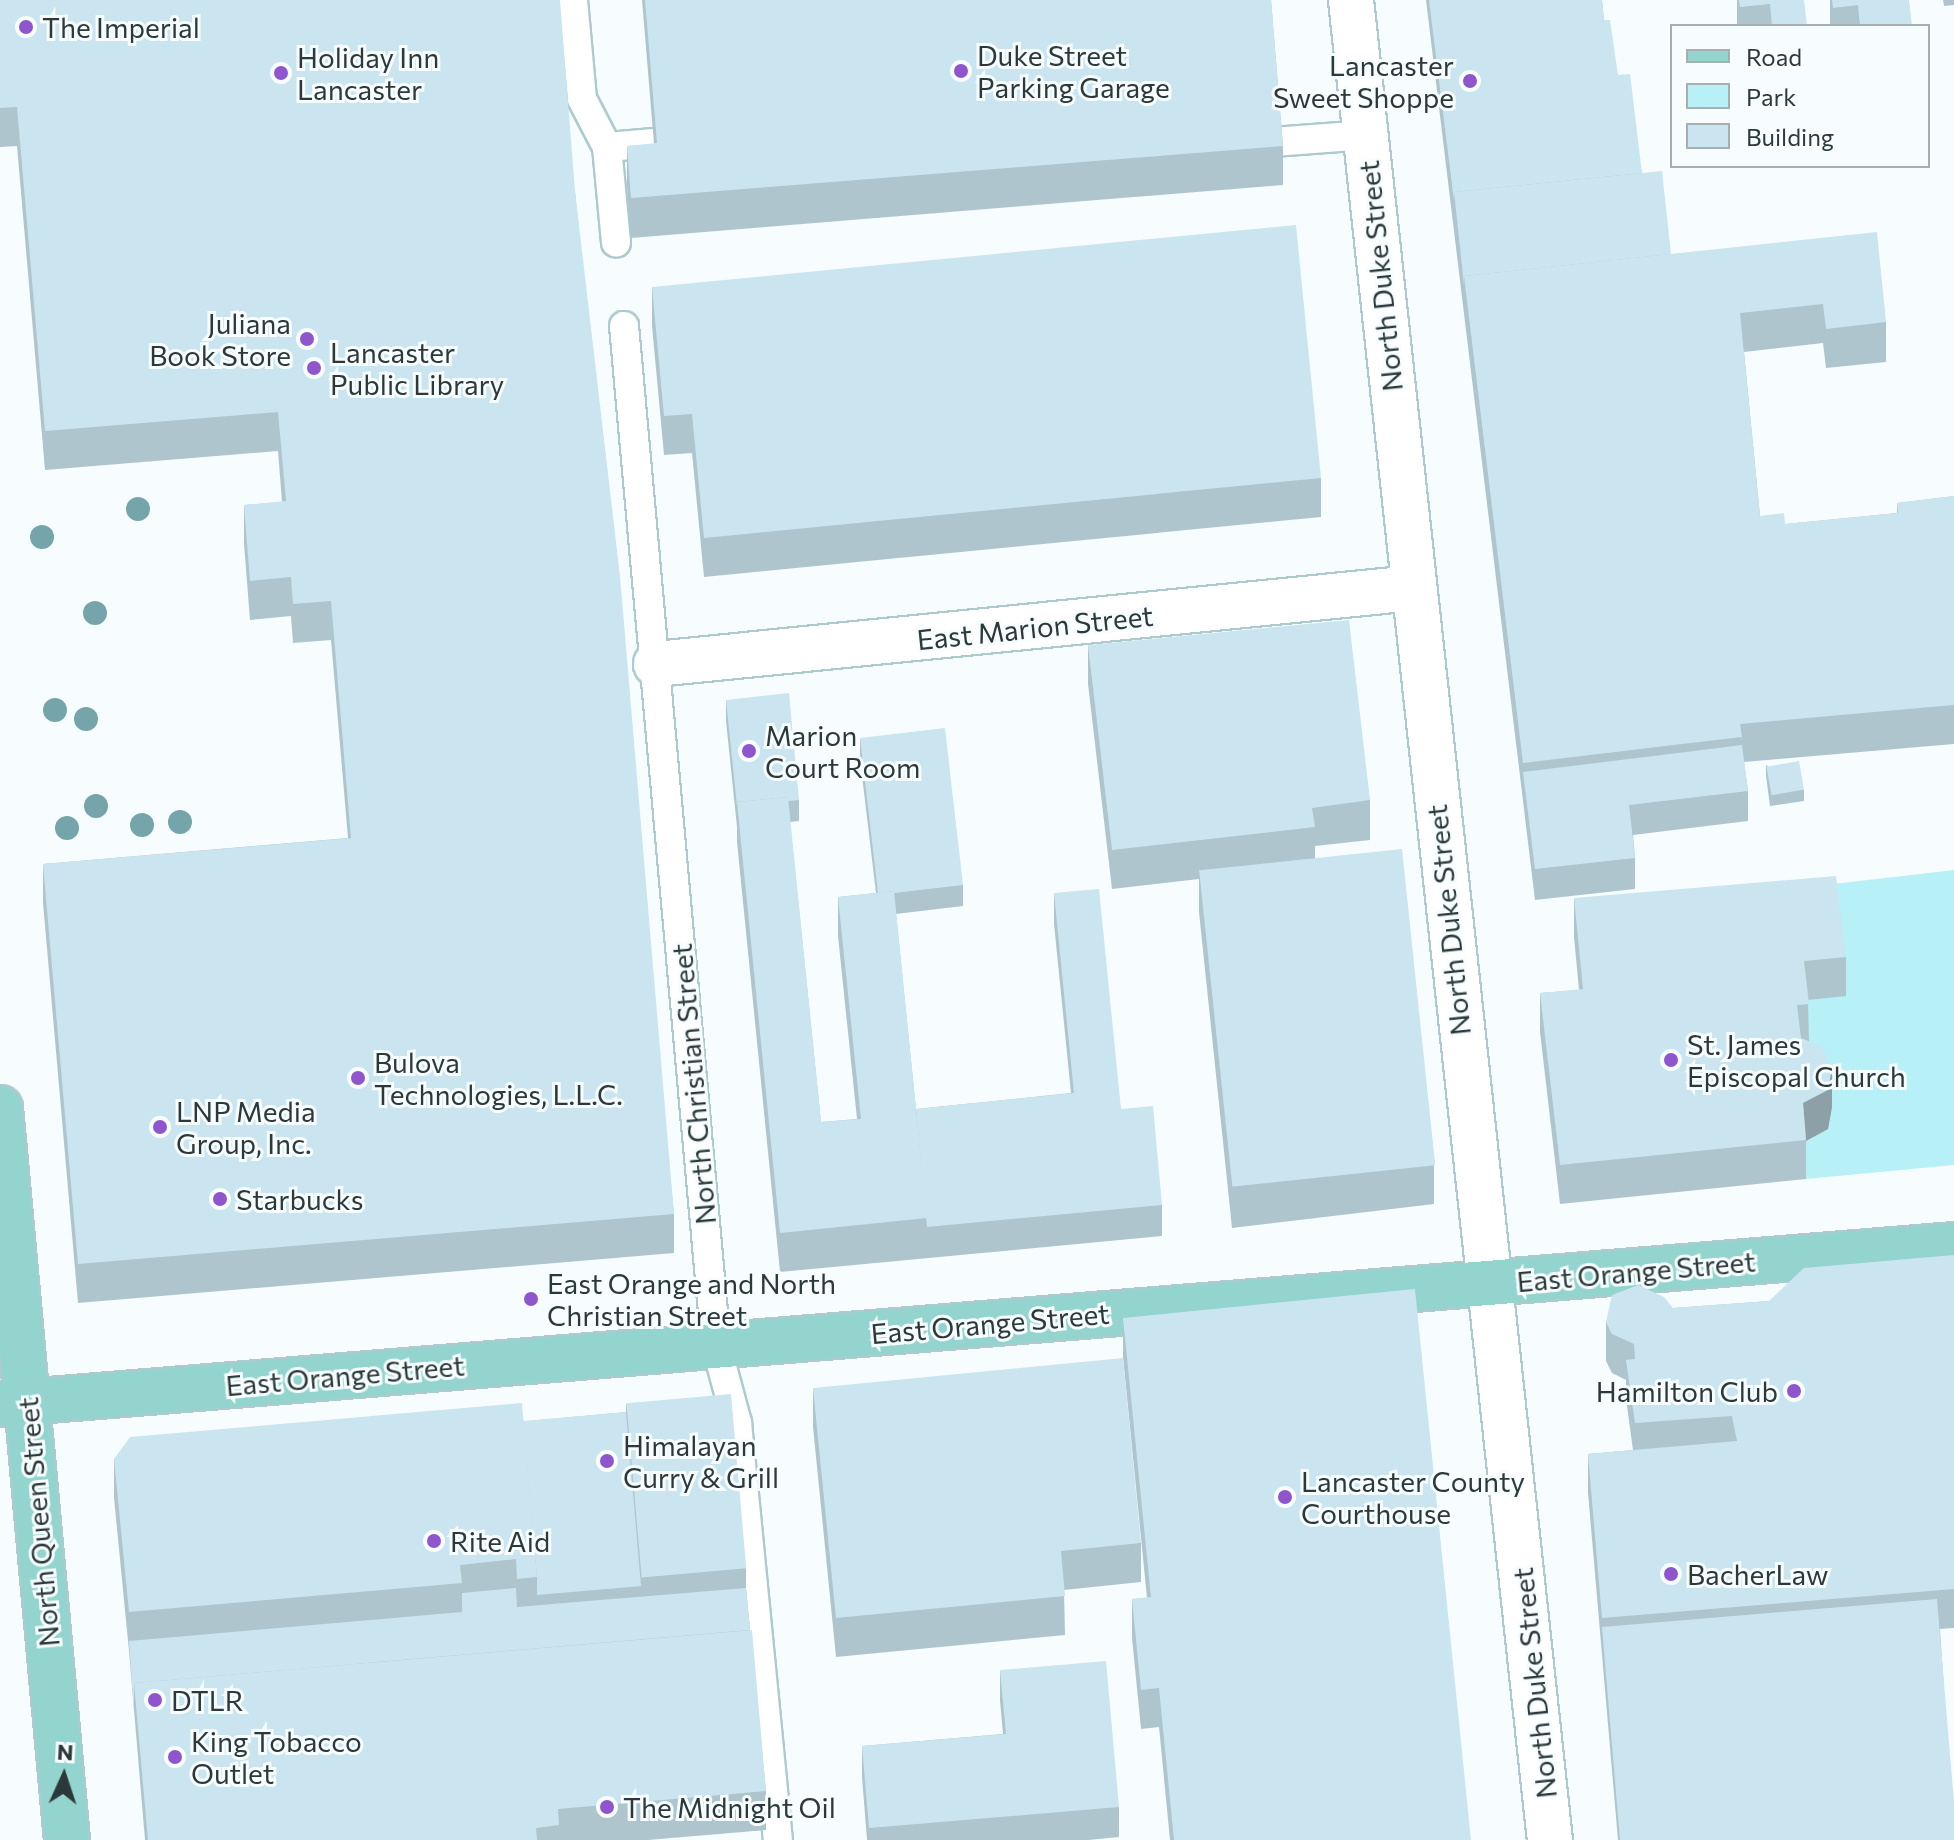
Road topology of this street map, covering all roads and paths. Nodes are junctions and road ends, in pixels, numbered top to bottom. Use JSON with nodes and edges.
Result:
{"nodes":[{"id":1,"x":573,"y":0,"type":"edge"},
{"id":2,"x":1351,"y":0,"type":"edge"},
{"id":3,"x":1366,"y":135,"type":"junction"},
{"id":4,"x":715,"y":137,"type":"edge"},
{"id":5,"x":1217,"y":146,"type":"edge"},
{"id":6,"x":607,"y":147,"type":"junction"},
{"id":7,"x":616,"y":243,"type":"dead end"},
{"id":8,"x":624,"y":326,"type":"dead end"},
{"id":9,"x":1413,"y":588,"type":"junction"},
{"id":10,"x":656,"y":664,"type":"junction"},
{"id":11,"x":0,"y":1108,"type":"edge"},
{"id":12,"x":1954,"y":1245,"type":"edge"},
{"id":13,"x":1487,"y":1283,"type":"junction"},
{"id":14,"x":716,"y":1345,"type":"junction"},
{"id":15,"x":13,"y":1403,"type":"edge"},
{"id":16,"x":67,"y":1840,"type":"edge"},
{"id":17,"x":778,"y":1840,"type":"edge"},
{"id":18,"x":1550,"y":1840,"type":"edge"}],
"edges":[{"from":1,"to":6,"type":"lane"},
{"from":2,"to":3,"type":"main road","name":"North Duke Street"},
{"from":3,"to":5,"type":"lane"},
{"from":3,"to":9,"type":"main road","name":"North Duke Street"},
{"from":4,"to":6,"type":"lane"},
{"from":6,"to":7,"type":"lane"},
{"from":8,"to":10,"type":"lane","name":"North Christian Street"},
{"from":9,"to":10,"type":"main road","name":"East Marion Street"},
{"from":9,"to":13,"type":"main road","name":"North Duke Street"},
{"from":10,"to":14,"type":"lane","name":"North Christian Street"},
{"from":11,"to":15,"type":"main road","name":"North Queen Street"},
{"from":12,"to":13,"type":"main road","name":"East Orange Street"},
{"from":13,"to":14,"type":"main road","name":"East Orange Street"},
{"from":13,"to":18,"type":"main road","name":"North Duke Street"},
{"from":14,"to":15,"type":"main road","name":"East Orange Street"},
{"from":14,"to":17,"type":"lane","name":"North Christian Street"},
{"from":15,"to":16,"type":"main road","name":"North Queen Street"}]}
